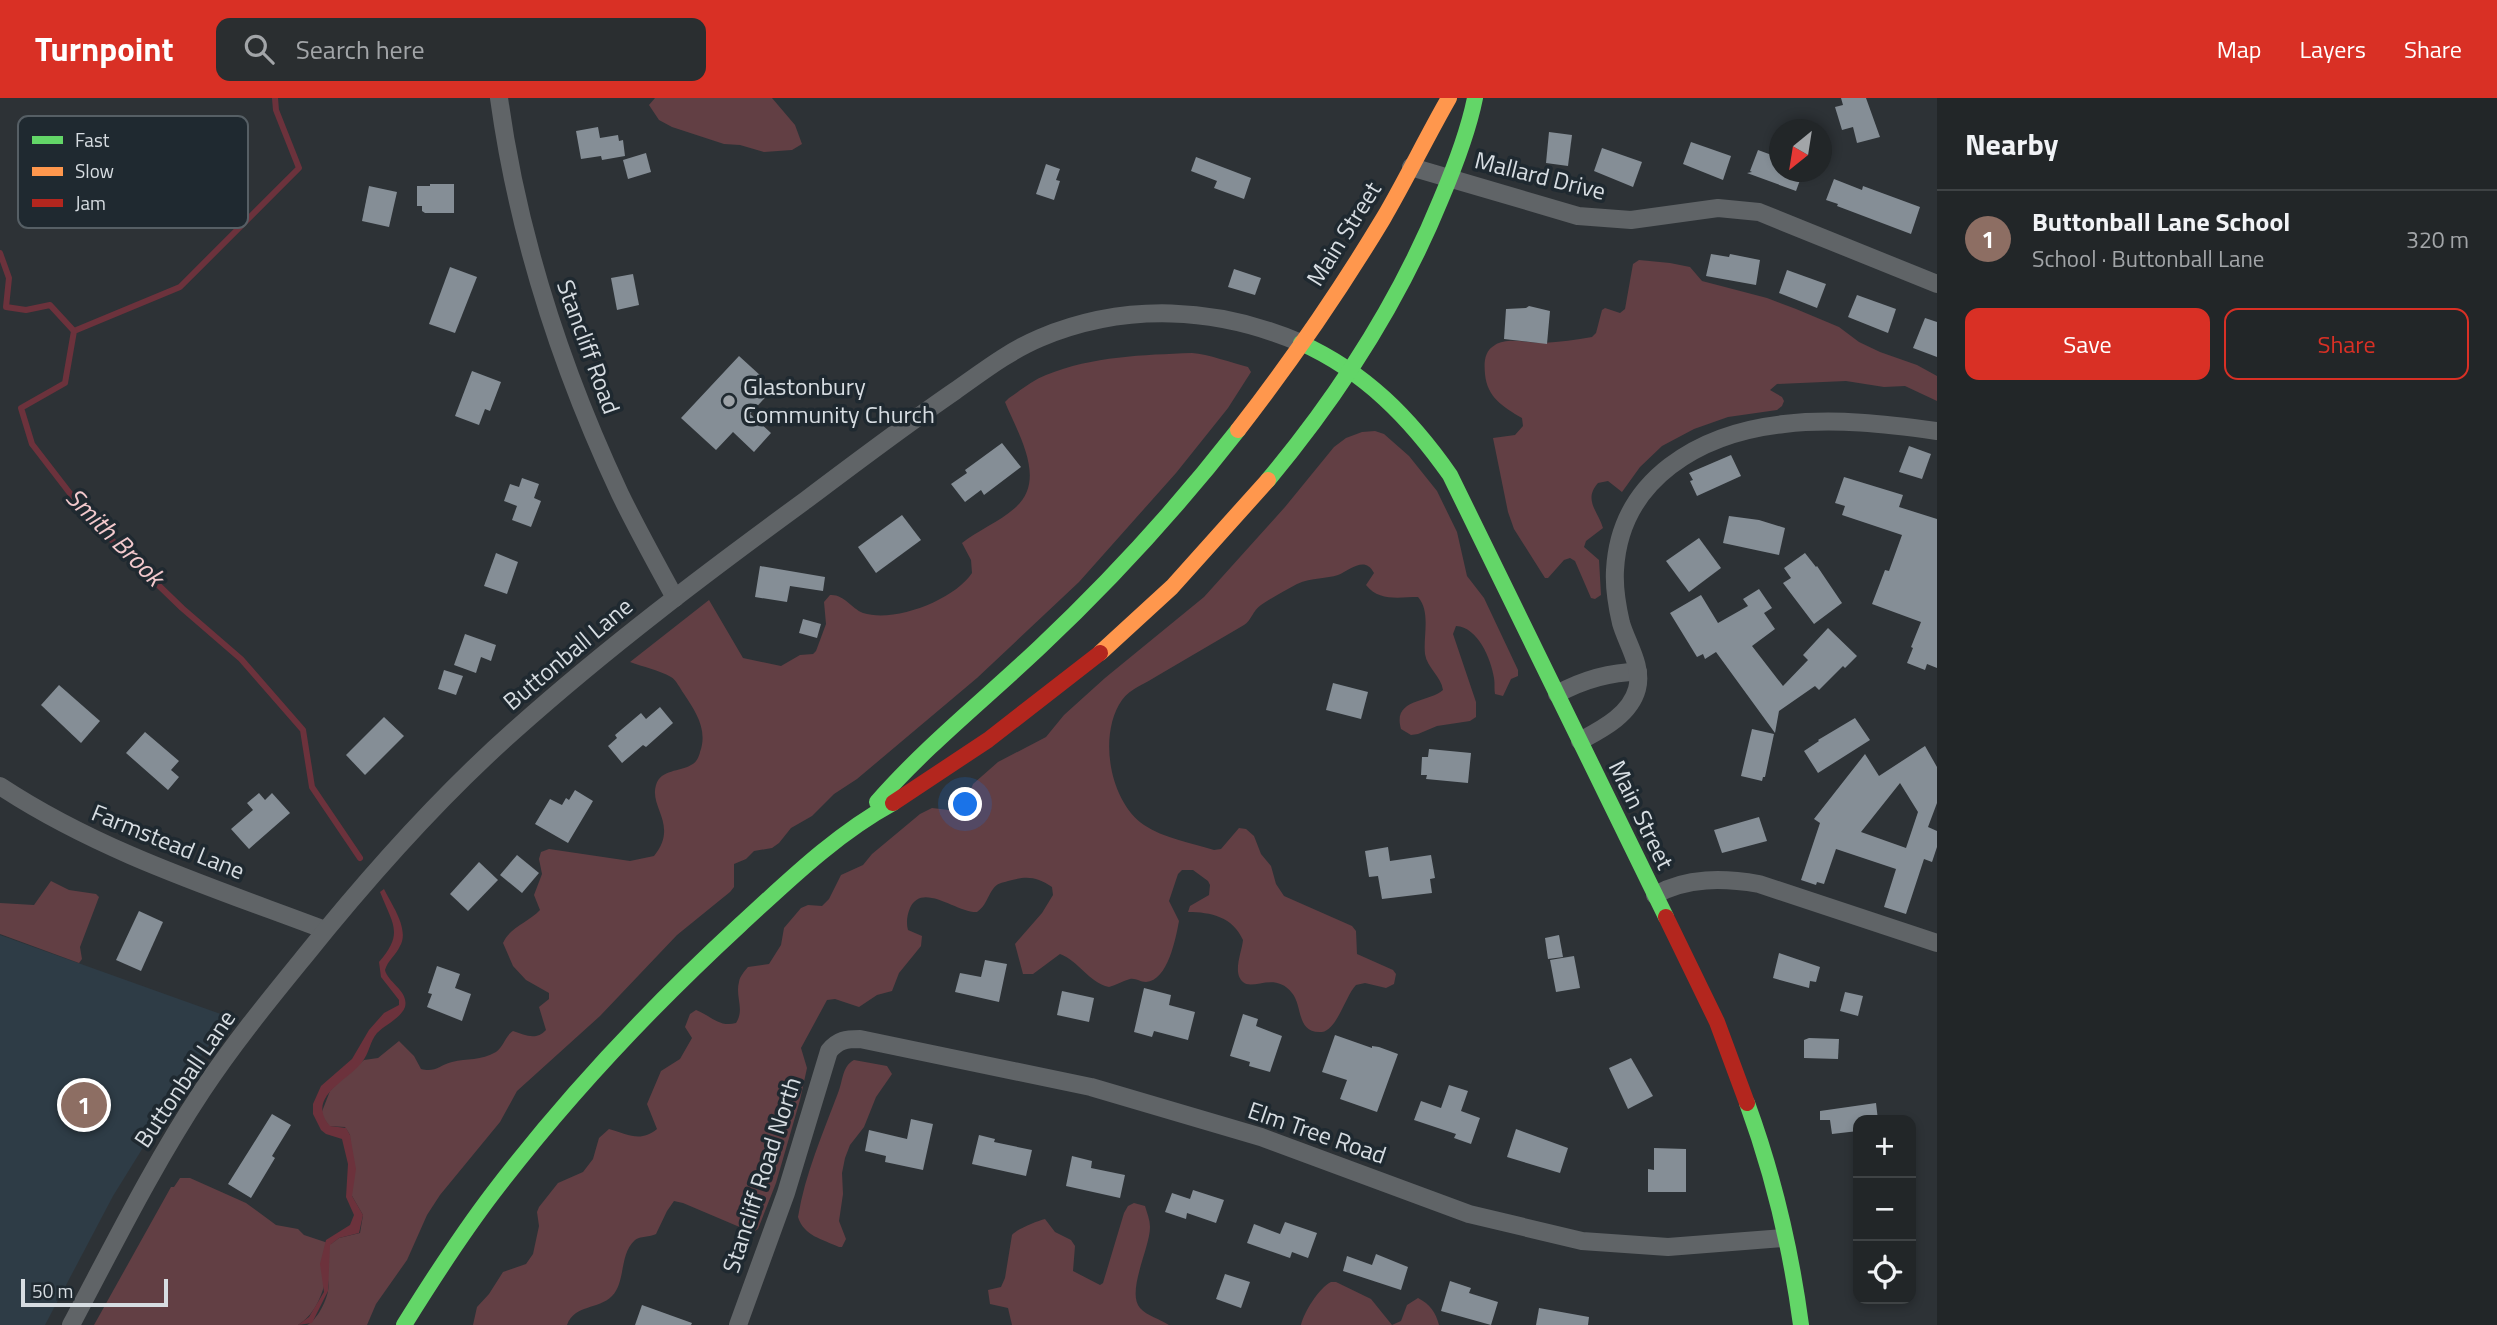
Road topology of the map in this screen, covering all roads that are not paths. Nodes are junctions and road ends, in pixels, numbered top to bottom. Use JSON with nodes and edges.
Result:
{"nodes":[{"id":1,"x":499,"y":98,"type":"edge"},
{"id":2,"x":1449,"y":98,"type":"edge"},
{"id":3,"x":1475,"y":98,"type":"edge"},
{"id":4,"x":1411,"y":167,"type":"junction"},
{"id":5,"x":1450,"y":179,"type":"junction"},
{"id":6,"x":1937,"y":284,"type":"edge"},
{"id":7,"x":1301,"y":343,"type":"junction"},
{"id":8,"x":1350,"y":370,"type":"junction"},
{"id":9,"x":1937,"y":431,"type":"edge"},
{"id":10,"x":675,"y":598,"type":"junction"},
{"id":11,"x":1637,"y":672,"type":"junction"},
{"id":12,"x":1557,"y":694,"type":"junction"},
{"id":13,"x":1580,"y":741,"type":"junction"},
{"id":14,"x":0,"y":786,"type":"edge"},
{"id":15,"x":863,"y":820,"type":"junction"},
{"id":16,"x":1655,"y":895,"type":"junction"},
{"id":17,"x":325,"y":930,"type":"junction"},
{"id":18,"x":1937,"y":943,"type":"edge"},
{"id":19,"x":836,"y":1042,"type":"joint"},
{"id":20,"x":1784,"y":1238,"type":"junction"},
{"id":21,"x":71,"y":1325,"type":"edge"},
{"id":22,"x":404,"y":1325,"type":"edge"},
{"id":23,"x":737,"y":1325,"type":"edge"},
{"id":24,"x":1801,"y":1325,"type":"edge"}],
"edges":[{"from":1,"to":10,"type":"street","name":"Stancliff Road"},
{"from":2,"to":4,"type":"main road","name":"Main Street"},
{"from":3,"to":5,"type":"main road"},
{"from":4,"to":5,"type":"street","name":"Mallard Drive"},
{"from":4,"to":7,"type":"main road","name":"Main Street"},
{"from":5,"to":6,"type":"street","name":"Mallard Drive"},
{"from":5,"to":8,"type":"main road"},
{"from":7,"to":8,"type":"main road","name":"Main Street"},
{"from":7,"to":10,"type":"street","name":"Buttonball Lane"},
{"from":7,"to":15,"type":"main road"},
{"from":8,"to":12,"type":"main road","name":"Main Street"},
{"from":8,"to":15,"type":"main road"},
{"from":9,"to":11,"type":"street"},
{"from":10,"to":17,"type":"street","name":"Buttonball Lane"},
{"from":11,"to":12,"type":"street"},
{"from":11,"to":13,"type":"street"},
{"from":12,"to":13,"type":"main road","name":"Main Street"},
{"from":13,"to":16,"type":"main road","name":"Main Street"},
{"from":14,"to":17,"type":"street","name":"Farmstead Lane"},
{"from":15,"to":22,"type":"main road"},
{"from":16,"to":18,"type":"street"},
{"from":16,"to":20,"type":"main road","name":"Main Street"},
{"from":17,"to":21,"type":"street","name":"Buttonball Lane"},
{"from":19,"to":20,"type":"street","name":"Elm Tree Road"},
{"from":19,"to":23,"type":"street","name":"Stancliff Road North"},
{"from":20,"to":24,"type":"main road","name":"Main Street"}]}
